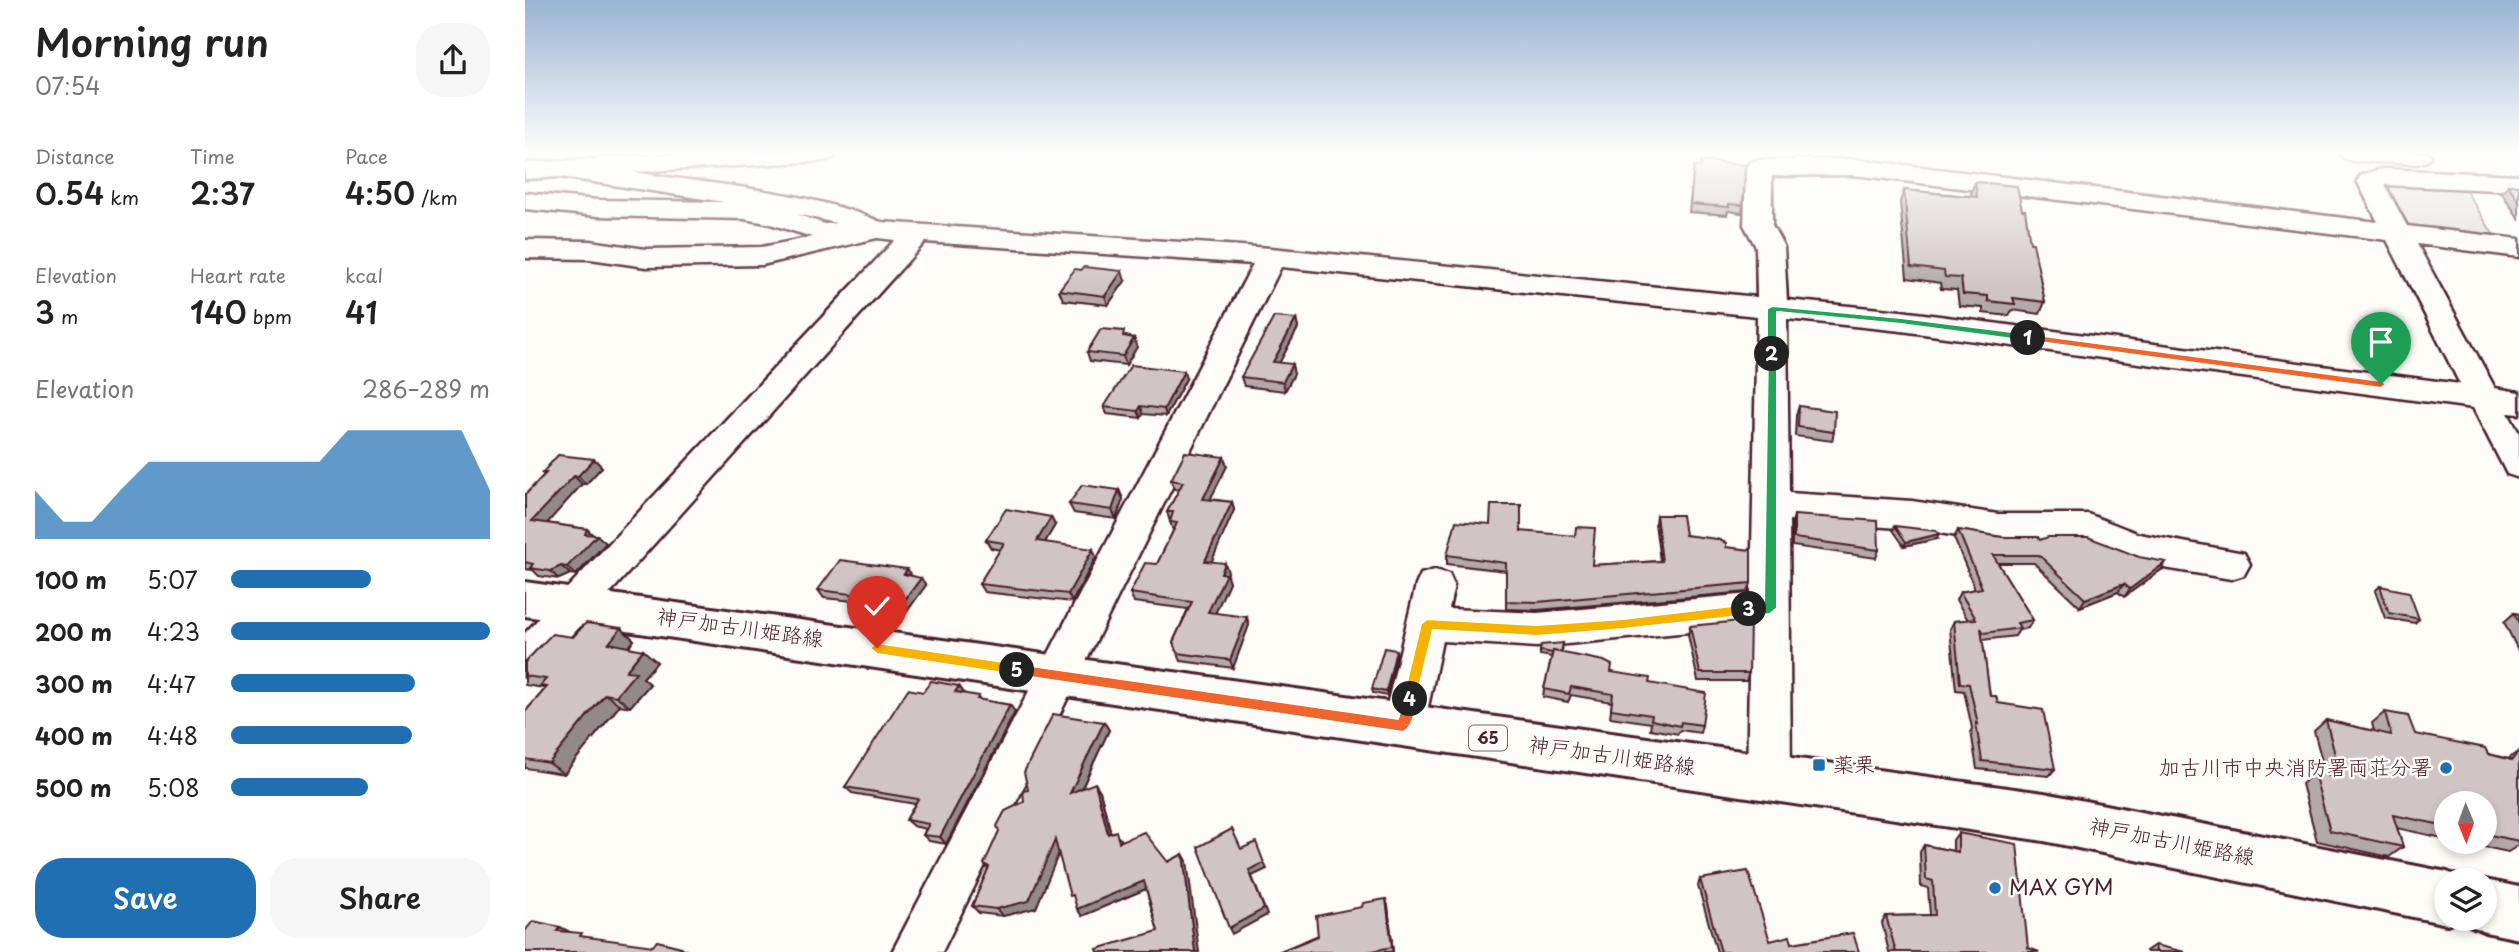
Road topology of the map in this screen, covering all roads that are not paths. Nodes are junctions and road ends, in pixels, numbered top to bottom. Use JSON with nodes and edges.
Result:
{"nodes":[{"id":1,"x":744,"y":197,"type":"edge"},
{"id":2,"x":1758,"y":197,"type":"edge"},
{"id":3,"x":2103,"y":197,"type":"edge"},
{"id":4,"x":2378,"y":197,"type":"edge"},
{"id":5,"x":525,"y":201,"type":"edge"},
{"id":6,"x":876,"y":230,"type":"junction"},
{"id":7,"x":919,"y":231,"type":"junction"},
{"id":8,"x":2395,"y":233,"type":"junction"},
{"id":9,"x":2519,"y":248,"type":"edge"},
{"id":10,"x":525,"y":249,"type":"edge"},
{"id":11,"x":1271,"y":257,"type":"junction"},
{"id":12,"x":1772,"y":309,"type":"junction"},
{"id":13,"x":2482,"y":398,"type":"junction"},
{"id":14,"x":2519,"y":403,"type":"edge"},
{"id":15,"x":2519,"y":465,"type":"edge"},
{"id":16,"x":1771,"y":505,"type":"junction"},
{"id":17,"x":2231,"y":564,"type":"dead end"},
{"id":18,"x":1435,"y":585,"type":"dead end"},
{"id":19,"x":525,"y":598,"type":"edge"},
{"id":20,"x":574,"y":606,"type":"junction"},
{"id":21,"x":1770,"y":608,"type":"junction"},
{"id":22,"x":1427,"y":624,"type":"junction"},
{"id":23,"x":525,"y":660,"type":"edge"},
{"id":24,"x":1059,"y":676,"type":"junction"},
{"id":25,"x":1403,"y":726,"type":"junction"},
{"id":26,"x":1769,"y":779,"type":"junction"},
{"id":27,"x":2434,"y":895,"type":"edge"},
{"id":28,"x":2497,"y":908,"type":"edge"},
{"id":29,"x":2519,"y":913,"type":"edge"},
{"id":30,"x":916,"y":952,"type":"edge"}],
"edges":[{"from":1,"to":6,"type":"street"},
{"from":2,"to":12,"type":"street"},
{"from":3,"to":8,"type":"street"},
{"from":4,"to":8,"type":"street"},
{"from":5,"to":6,"type":"street"},
{"from":6,"to":7,"type":"street"},
{"from":6,"to":10,"type":"street"},
{"from":7,"to":11,"type":"street"},
{"from":7,"to":20,"type":"street"},
{"from":8,"to":9,"type":"street"},
{"from":8,"to":13,"type":"street"},
{"from":11,"to":12,"type":"street"},
{"from":11,"to":24,"type":"street"},
{"from":12,"to":13,"type":"street"},
{"from":12,"to":16,"type":"street"},
{"from":13,"to":14,"type":"street"},
{"from":13,"to":15,"type":"street"},
{"from":16,"to":17,"type":"street"},
{"from":16,"to":21,"type":"street"},
{"from":18,"to":22,"type":"street"},
{"from":19,"to":20,"type":"main road","name":"神戸加古川姫路線","number":"65"},
{"from":20,"to":23,"type":"street"},
{"from":20,"to":24,"type":"main road","name":"神戸加古川姫路線","number":"65"},
{"from":21,"to":22,"type":"street"},
{"from":21,"to":26,"type":"street"},
{"from":22,"to":25,"type":"street"},
{"from":24,"to":25,"type":"main road","name":"神戸加古川姫路線","number":"65"},
{"from":24,"to":30,"type":"street"},
{"from":25,"to":26,"type":"main road","name":"神戸加古川姫路線","number":"65"},
{"from":26,"to":27,"type":"main road","name":"神戸加古川姫路線","number":"65"},
{"from":28,"to":29,"type":"main road"}]}
